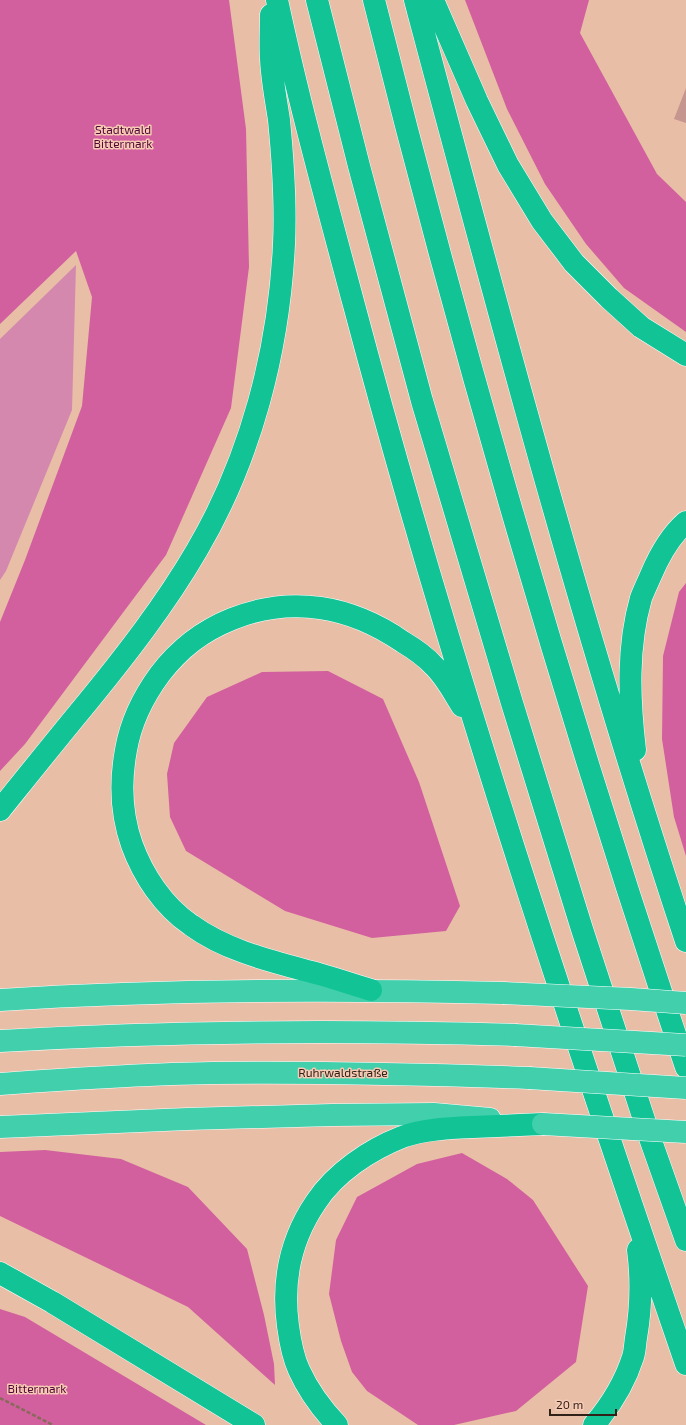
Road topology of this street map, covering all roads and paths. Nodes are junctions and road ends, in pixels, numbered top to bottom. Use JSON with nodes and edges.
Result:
{"nodes":[{"id":1,"x":270,"y":0,"type":"edge"},
{"id":2,"x":277,"y":0,"type":"edge"},
{"id":3,"x":318,"y":0,"type":"edge"},
{"id":4,"x":374,"y":0,"type":"edge"},
{"id":5,"x":415,"y":0,"type":"edge"},
{"id":6,"x":433,"y":0,"type":"edge"},
{"id":7,"x":686,"y":355,"type":"edge"},
{"id":8,"x":686,"y":522,"type":"edge"},
{"id":9,"x":489,"y":768,"type":"junction"},
{"id":10,"x":0,"y":810,"type":"edge"},
{"id":11,"x":652,"y":840,"type":"junction"},
{"id":12,"x":686,"y":941,"type":"edge"},
{"id":13,"x":371,"y":990,"type":"junction"},
{"id":14,"x":0,"y":1000,"type":"edge"},
{"id":15,"x":686,"y":1003,"type":"edge"},
{"id":16,"x":0,"y":1042,"type":"edge"},
{"id":17,"x":686,"y":1045,"type":"edge"},
{"id":18,"x":686,"y":1067,"type":"edge"},
{"id":19,"x":0,"y":1084,"type":"edge"},
{"id":20,"x":686,"y":1088,"type":"edge"},
{"id":21,"x":543,"y":1124,"type":"junction"},
{"id":22,"x":0,"y":1127,"type":"edge"},
{"id":23,"x":686,"y":1132,"type":"edge"},
{"id":24,"x":627,"y":1190,"type":"junction"},
{"id":25,"x":686,"y":1240,"type":"edge"},
{"id":26,"x":0,"y":1273,"type":"edge"},
{"id":27,"x":686,"y":1364,"type":"edge"},
{"id":28,"x":0,"y":1398,"type":"edge"},
{"id":29,"x":53,"y":1425,"type":"edge"},
{"id":30,"x":254,"y":1425,"type":"edge"},
{"id":31,"x":337,"y":1425,"type":"edge"},
{"id":32,"x":594,"y":1425,"type":"edge"}],
"edges":[{"from":1,"to":10,"type":"highway"},
{"from":2,"to":9,"type":"highway"},
{"from":3,"to":25,"type":"highway"},
{"from":4,"to":18,"type":"highway"},
{"from":5,"to":11,"type":"highway"},
{"from":6,"to":7,"type":"highway"},
{"from":8,"to":11,"type":"highway"},
{"from":9,"to":13,"type":"highway"},
{"from":9,"to":24,"type":"highway"},
{"from":11,"to":12,"type":"highway"},
{"from":13,"to":14,"type":"highway"},
{"from":13,"to":15,"type":"highway","bridge":true},
{"from":16,"to":17,"type":"highway","bridge":true},
{"from":19,"to":20,"type":"highway","name":"Ruhrwaldstraße","bridge":true},
{"from":21,"to":22,"type":"highway"},
{"from":21,"to":23,"type":"highway","bridge":true},
{"from":21,"to":31,"type":"highway"},
{"from":24,"to":27,"type":"highway"},
{"from":24,"to":32,"type":"highway"},
{"from":26,"to":30,"type":"highway"},
{"from":28,"to":29,"type":"path"}]}
